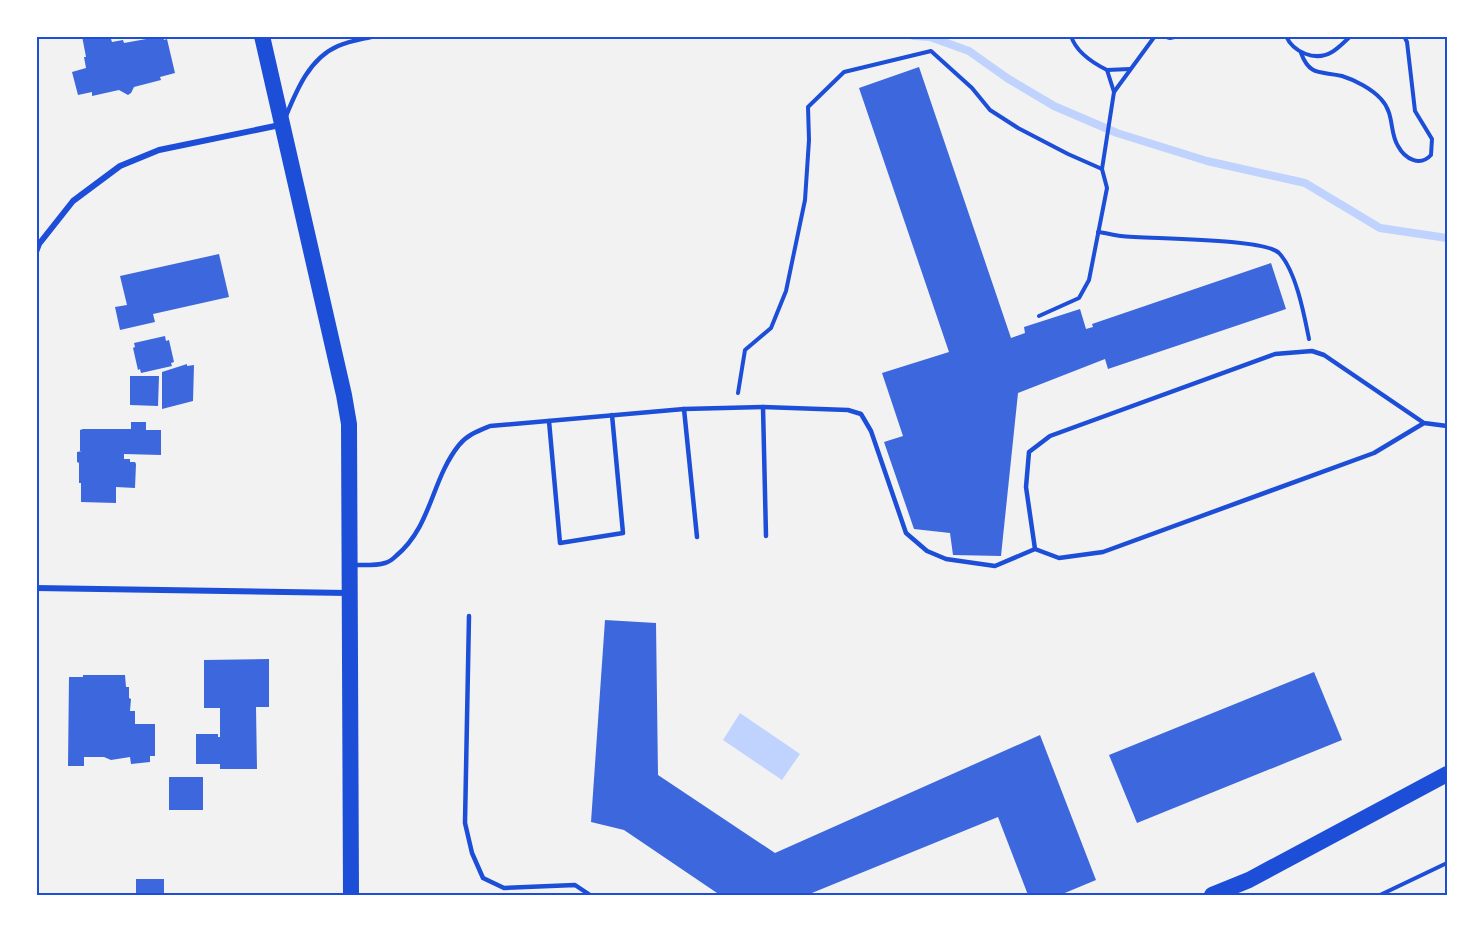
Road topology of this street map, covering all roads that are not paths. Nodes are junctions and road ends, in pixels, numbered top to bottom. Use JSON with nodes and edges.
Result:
{"nodes":[{"id":1,"x":262,"y":36,"type":"edge"},
{"id":2,"x":375,"y":36,"type":"edge"},
{"id":3,"x":283,"y":124,"type":"junction"},
{"id":4,"x":36,"y":252,"type":"edge"},
{"id":5,"x":763,"y":407,"type":"junction"},
{"id":6,"x":684,"y":409,"type":"junction"},
{"id":7,"x":612,"y":415,"type":"junction"},
{"id":8,"x":549,"y":421,"type":"junction"},
{"id":9,"x":1424,"y":423,"type":"junction"},
{"id":10,"x":1447,"y":426,"type":"edge"},
{"id":11,"x":766,"y":536,"type":"dead end"},
{"id":12,"x":697,"y":537,"type":"dead end"},
{"id":13,"x":1035,"y":549,"type":"junction"},
{"id":14,"x":350,"y":566,"type":"junction"},
{"id":15,"x":36,"y":588,"type":"edge"},
{"id":16,"x":350,"y":593,"type":"junction"},
{"id":17,"x":469,"y":616,"type":"dead end"},
{"id":18,"x":1447,"y":774,"type":"edge"},
{"id":19,"x":351,"y":895,"type":"edge"},
{"id":20,"x":590,"y":895,"type":"edge"},
{"id":21,"x":1212,"y":895,"type":"edge"}],
"edges":[{"from":1,"to":3,"type":"highway"},
{"from":2,"to":3,"type":"lane"},
{"from":3,"to":4,"type":"street"},
{"from":3,"to":14,"type":"highway"},
{"from":5,"to":6,"type":"lane"},
{"from":5,"to":11,"type":"lane"},
{"from":5,"to":13,"type":"lane"},
{"from":6,"to":7,"type":"lane"},
{"from":6,"to":12,"type":"lane"},
{"from":7,"to":8,"type":"lane"},
{"from":7,"to":8,"type":"lane"},
{"from":8,"to":14,"type":"lane"},
{"from":9,"to":10,"type":"lane"},
{"from":9,"to":13,"type":"lane"},
{"from":9,"to":13,"type":"lane"},
{"from":14,"to":16,"type":"highway"},
{"from":15,"to":16,"type":"street"},
{"from":16,"to":19,"type":"highway"},
{"from":17,"to":20,"type":"lane"},
{"from":18,"to":21,"type":"highway"}]}
